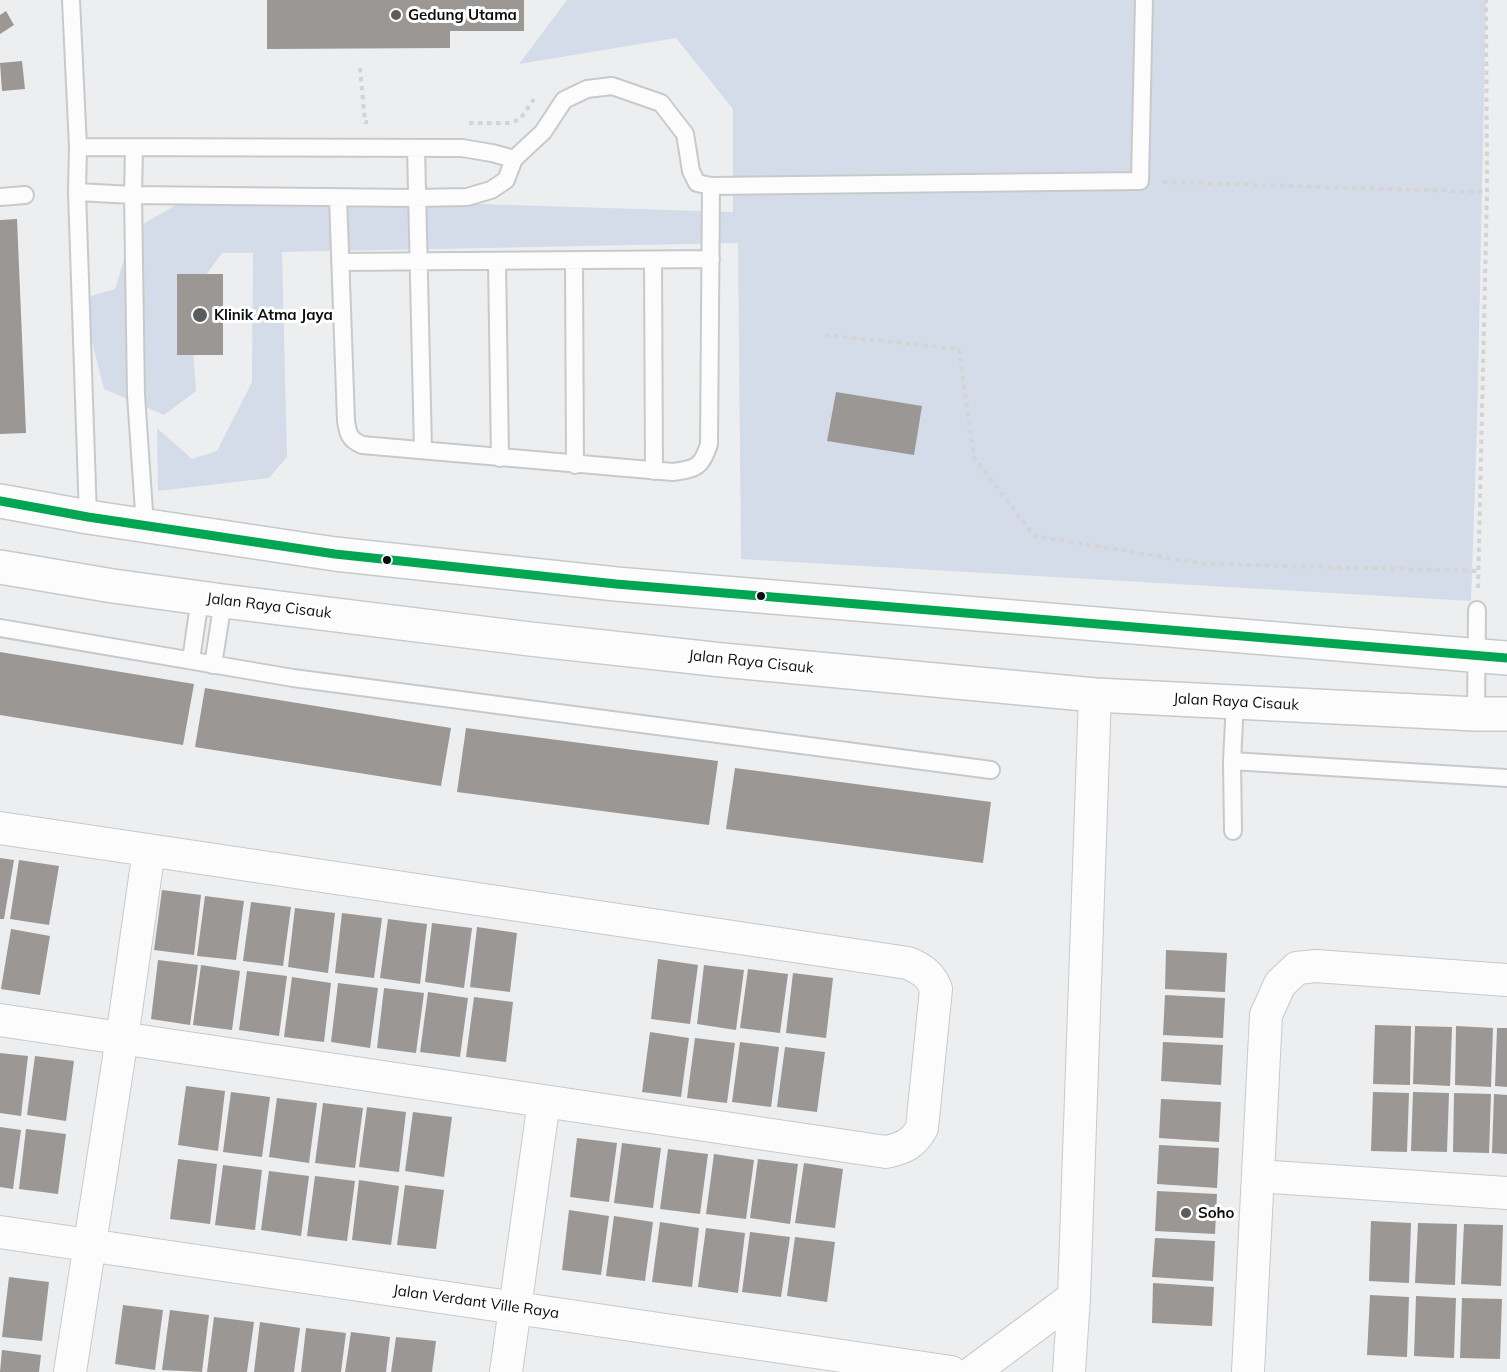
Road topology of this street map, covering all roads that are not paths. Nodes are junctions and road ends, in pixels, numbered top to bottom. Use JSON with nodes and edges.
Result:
{"nodes":[{"id":1,"x":72,"y":0,"type":"edge"},
{"id":2,"x":1144,"y":0,"type":"edge"},
{"id":3,"x":78,"y":147,"type":"junction"},
{"id":4,"x":134,"y":147,"type":"junction"},
{"id":5,"x":416,"y":148,"type":"junction"},
{"id":6,"x":514,"y":159,"type":"junction"},
{"id":7,"x":711,"y":186,"type":"junction"},
{"id":8,"x":77,"y":192,"type":"junction"},
{"id":9,"x":25,"y":195,"type":"dead end"},
{"id":10,"x":133,"y":195,"type":"junction"},
{"id":11,"x":0,"y":196,"type":"edge"},
{"id":12,"x":338,"y":197,"type":"junction"},
{"id":13,"x":415,"y":198,"type":"junction"},
{"id":14,"x":711,"y":259,"type":"junction"},
{"id":15,"x":653,"y":260,"type":"junction"},
{"id":16,"x":497,"y":261,"type":"junction"},
{"id":17,"x":574,"y":261,"type":"junction"},
{"id":18,"x":340,"y":262,"type":"junction"},
{"id":19,"x":417,"y":262,"type":"junction"},
{"id":20,"x":423,"y":450,"type":"junction"},
{"id":21,"x":500,"y":458,"type":"junction"},
{"id":22,"x":575,"y":465,"type":"junction"},
{"id":23,"x":654,"y":471,"type":"junction"},
{"id":24,"x":0,"y":501,"type":"edge"},
{"id":25,"x":88,"y":517,"type":"junction"},
{"id":26,"x":145,"y":526,"type":"junction"},
{"id":27,"x":0,"y":567,"type":"edge"},
{"id":28,"x":212,"y":599,"type":"junction"},
{"id":29,"x":1477,"y":610,"type":"road end"},
{"id":30,"x":0,"y":628,"type":"edge"},
{"id":31,"x":1492,"y":658,"type":"edge"},
{"id":32,"x":191,"y":660,"type":"junction"},
{"id":33,"x":213,"y":665,"type":"junction"},
{"id":34,"x":1095,"y":694,"type":"junction"},
{"id":35,"x":1235,"y":702,"type":"junction"},
{"id":36,"x":1492,"y":714,"type":"edge"},
{"id":37,"x":1232,"y":761,"type":"junction"},
{"id":38,"x":991,"y":770,"type":"dead end"},
{"id":39,"x":1507,"y":778,"type":"edge"},
{"id":40,"x":0,"y":828,"type":"edge"},
{"id":41,"x":1233,"y":831,"type":"dead end"},
{"id":42,"x":149,"y":850,"type":"junction"},
{"id":43,"x":1507,"y":980,"type":"edge"},
{"id":44,"x":0,"y":1020,"type":"edge"},
{"id":45,"x":122,"y":1038,"type":"junction"},
{"id":46,"x":544,"y":1101,"type":"junction"},
{"id":47,"x":1258,"y":1176,"type":"junction"},
{"id":48,"x":1507,"y":1193,"type":"edge"},
{"id":49,"x":0,"y":1232,"type":"edge"},
{"id":50,"x":88,"y":1245,"type":"junction"},
{"id":51,"x":1074,"y":1297,"type":"junction"},
{"id":52,"x":515,"y":1307,"type":"junction"},
{"id":53,"x":70,"y":1372,"type":"edge"},
{"id":54,"x":506,"y":1372,"type":"edge"},
{"id":55,"x":951,"y":1372,"type":"edge"},
{"id":56,"x":973,"y":1372,"type":"edge"},
{"id":57,"x":1069,"y":1372,"type":"edge"},
{"id":58,"x":1248,"y":1372,"type":"edge"}],
"edges":[{"from":1,"to":3,"type":"lane"},
{"from":2,"to":7,"type":"lane"},
{"from":3,"to":4,"type":"lane"},
{"from":3,"to":8,"type":"lane"},
{"from":4,"to":5,"type":"lane"},
{"from":4,"to":10,"type":"lane"},
{"from":5,"to":6,"type":"lane"},
{"from":5,"to":13,"type":"lane"},
{"from":6,"to":7,"type":"lane"},
{"from":6,"to":13,"type":"lane"},
{"from":7,"to":14,"type":"lane"},
{"from":8,"to":10,"type":"lane"},
{"from":8,"to":25,"type":"lane"},
{"from":9,"to":11,"type":"lane"},
{"from":10,"to":12,"type":"lane"},
{"from":10,"to":26,"type":"lane"},
{"from":12,"to":13,"type":"lane"},
{"from":12,"to":18,"type":"lane"},
{"from":13,"to":19,"type":"lane"},
{"from":14,"to":15,"type":"lane"},
{"from":14,"to":23,"type":"lane"},
{"from":15,"to":17,"type":"lane"},
{"from":15,"to":23,"type":"lane"},
{"from":16,"to":17,"type":"lane"},
{"from":16,"to":19,"type":"lane"},
{"from":16,"to":21,"type":"lane"},
{"from":17,"to":22,"type":"lane"},
{"from":18,"to":19,"type":"lane"},
{"from":18,"to":20,"type":"lane"},
{"from":19,"to":20,"type":"lane"},
{"from":20,"to":21,"type":"lane"},
{"from":21,"to":22,"type":"lane"},
{"from":22,"to":23,"type":"lane"},
{"from":24,"to":25,"type":"main road"},
{"from":25,"to":26,"type":"main road"},
{"from":26,"to":31,"type":"main road"},
{"from":27,"to":28,"type":"main road","name":"Jalan Raya Cisauk"},
{"from":28,"to":32,"type":"lane"},
{"from":28,"to":33,"type":"lane"},
{"from":28,"to":34,"type":"main road","name":"Jalan Raya Cisauk"},
{"from":29,"to":31,"type":"lane"},
{"from":30,"to":32,"type":"lane"},
{"from":31,"to":36,"type":"lane"},
{"from":32,"to":33,"type":"lane"},
{"from":33,"to":38,"type":"lane"},
{"from":34,"to":35,"type":"main road","name":"Jalan Raya Cisauk"},
{"from":34,"to":51,"type":"street"},
{"from":35,"to":36,"type":"main road","name":"Jalan Raya Cisauk"},
{"from":35,"to":37,"type":"lane"},
{"from":37,"to":39,"type":"lane"},
{"from":37,"to":41,"type":"lane"},
{"from":40,"to":42,"type":"street"},
{"from":42,"to":45,"type":"street"},
{"from":42,"to":46,"type":"street"},
{"from":43,"to":47,"type":"street"},
{"from":44,"to":45,"type":"street"},
{"from":45,"to":46,"type":"street"},
{"from":45,"to":50,"type":"street"},
{"from":46,"to":52,"type":"street"},
{"from":47,"to":48,"type":"street"},
{"from":47,"to":58,"type":"street"},
{"from":49,"to":50,"type":"street","name":"Jalan Verdant Ville Raya"},
{"from":50,"to":52,"type":"street","name":"Jalan Verdant Ville Raya"},
{"from":50,"to":53,"type":"street"},
{"from":51,"to":56,"type":"street"},
{"from":51,"to":57,"type":"street"},
{"from":52,"to":54,"type":"street"},
{"from":52,"to":55,"type":"street","name":"Jalan Verdant Ville Raya"}]}
